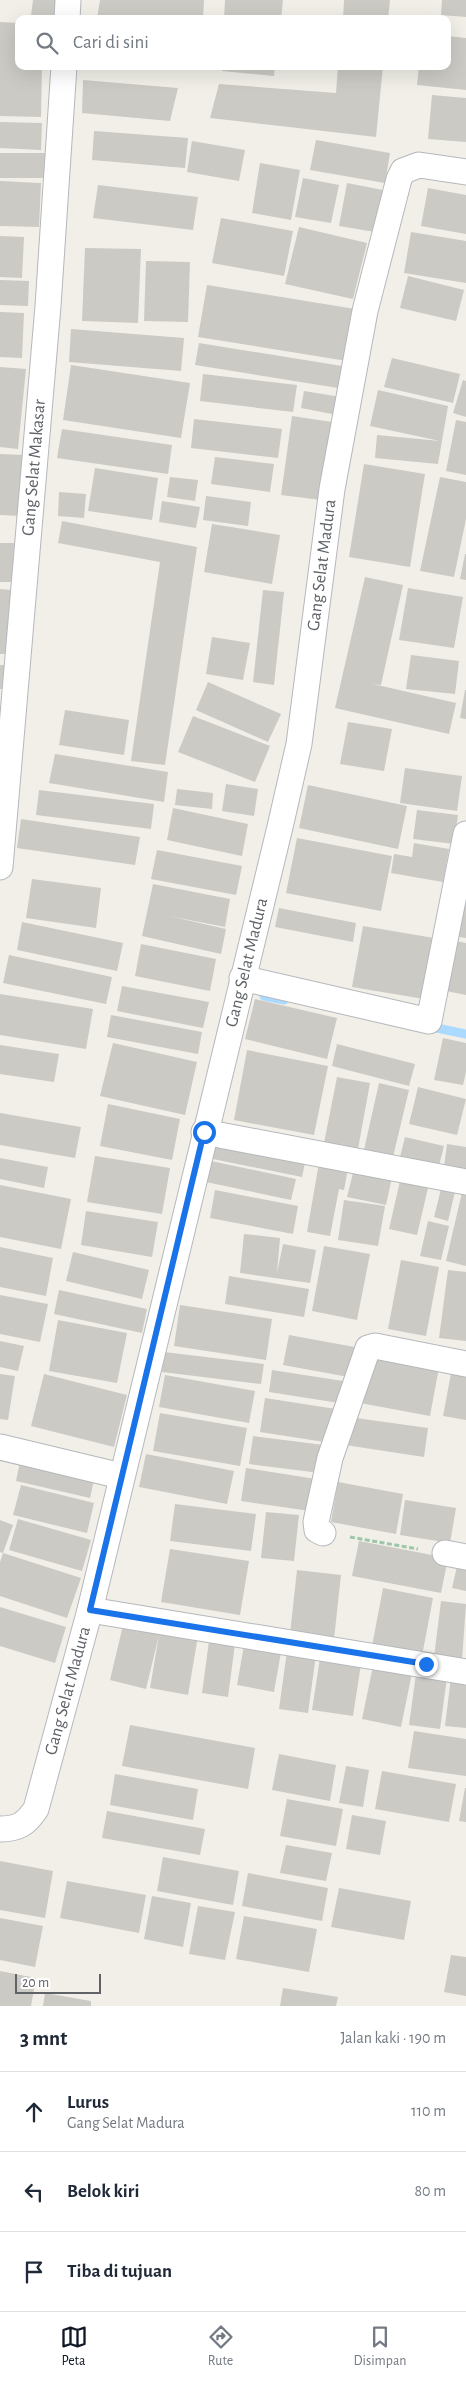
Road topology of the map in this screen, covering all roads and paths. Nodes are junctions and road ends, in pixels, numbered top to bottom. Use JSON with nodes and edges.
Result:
{"nodes":[{"id":1,"x":68,"y":0,"type":"edge"},
{"id":2,"x":66,"y":15,"type":"edge"},
{"id":3,"x":64,"y":70,"type":"edge"},
{"id":4,"x":466,"y":172,"type":"edge"},
{"id":5,"x":466,"y":834,"type":"edge"},
{"id":6,"x":0,"y":867,"type":"edge"},
{"id":7,"x":242,"y":978,"type":"junction"},
{"id":8,"x":204,"y":1132,"type":"junction"},
{"id":9,"x":466,"y":1182,"type":"edge"},
{"id":10,"x":466,"y":1364,"type":"edge"},
{"id":11,"x":0,"y":1447,"type":"edge"},
{"id":12,"x":121,"y":1476,"type":"junction"},
{"id":13,"x":322,"y":1532,"type":"joint"},
{"id":14,"x":455,"y":1555,"type":"edge"},
{"id":15,"x":90,"y":1610,"type":"junction"},
{"id":16,"x":466,"y":1672,"type":"edge"},
{"id":17,"x":0,"y":1829,"type":"edge"}],
"edges":[{"from":1,"to":2,"type":"street"},
{"from":3,"to":6,"type":"street","name":"Gang Selat Makasar"},
{"from":4,"to":7,"type":"street","name":"Gang Selat Madura"},
{"from":5,"to":7,"type":"street"},
{"from":7,"to":8,"type":"street","name":"Gang Selat Madura"},
{"from":8,"to":9,"type":"street"},
{"from":8,"to":12,"type":"street","name":"Gang Selat Madura"},
{"from":10,"to":13,"type":"street"},
{"from":11,"to":12,"type":"street"},
{"from":12,"to":15,"type":"street","name":"Gang Selat Madura"},
{"from":13,"to":14,"type":"path"},
{"from":15,"to":16,"type":"street"},
{"from":15,"to":17,"type":"street","name":"Gang Selat Madura"}]}
